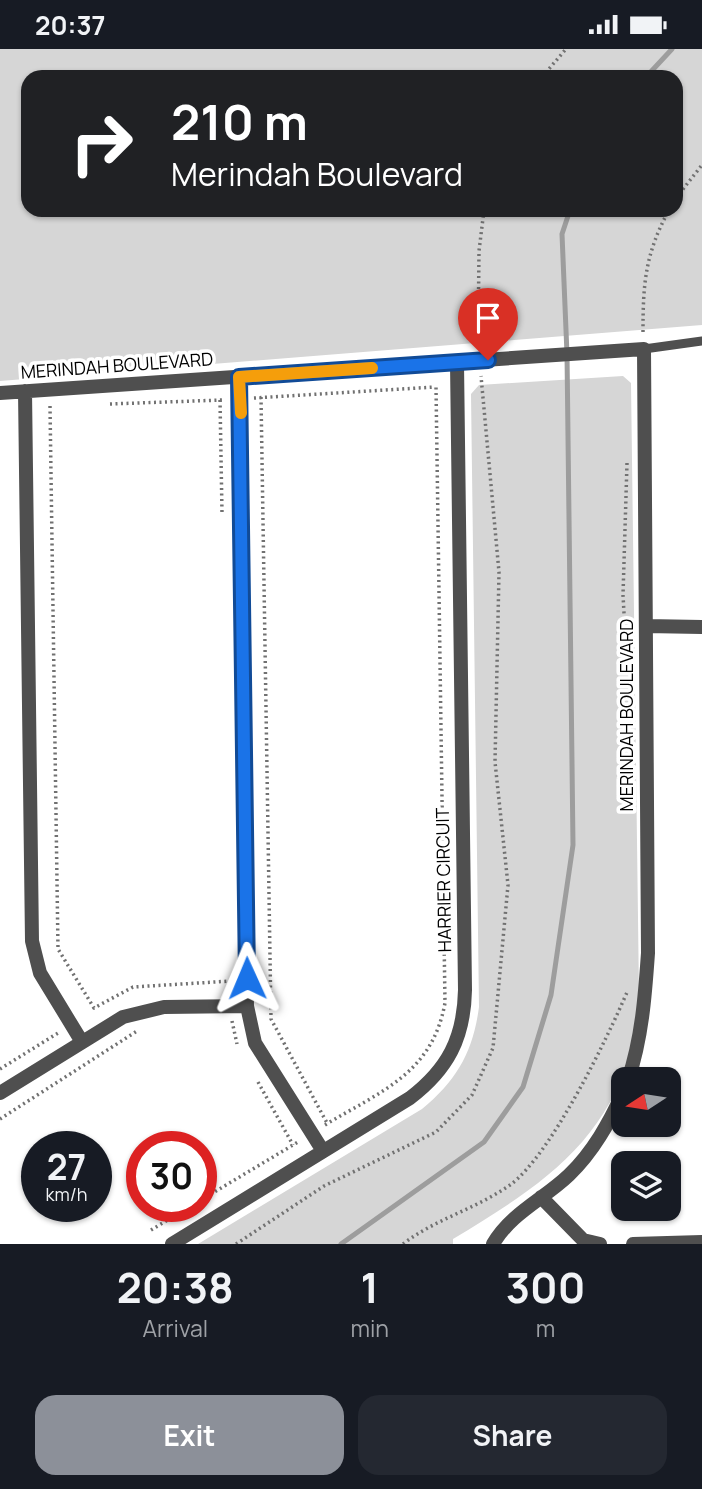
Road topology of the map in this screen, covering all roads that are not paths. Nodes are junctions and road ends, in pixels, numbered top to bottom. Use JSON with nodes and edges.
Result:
{"nodes":[{"id":1,"x":702,"y":341,"type":"edge"},
{"id":2,"x":640,"y":349,"type":"junction"},
{"id":3,"x":457,"y":363,"type":"junction"},
{"id":4,"x":239,"y":377,"type":"junction"},
{"id":5,"x":25,"y":391,"type":"junction"},
{"id":6,"x":0,"y":393,"type":"edge"},
{"id":7,"x":646,"y":626,"type":"junction"},
{"id":8,"x":702,"y":627,"type":"edge"},
{"id":9,"x":247,"y":1006,"type":"junction"},
{"id":10,"x":82,"y":1042,"type":"junction"},
{"id":11,"x":632,"y":1067,"type":"edge"},
{"id":12,"x":0,"y":1093,"type":"edge"},
{"id":13,"x":611,"y":1118,"type":"edge"},
{"id":14,"x":323,"y":1151,"type":"junction"},
{"id":15,"x":541,"y":1197,"type":"junction"},
{"id":16,"x":702,"y":1243,"type":"edge"},
{"id":17,"x":172,"y":1244,"type":"edge"},
{"id":18,"x":493,"y":1244,"type":"edge"},
{"id":19,"x":600,"y":1244,"type":"edge"},
{"id":20,"x":633,"y":1244,"type":"edge"}],
"edges":[{"from":1,"to":2,"type":"lane"},
{"from":2,"to":3,"type":"street","name":"MERINDAH BOULEVARD"},
{"from":2,"to":7,"type":"street","name":"MERINDAH BOULEVARD"},
{"from":3,"to":4,"type":"street","name":"MERINDAH BOULEVARD"},
{"from":3,"to":14,"type":"street","name":"HARRIER CIRCUIT"},
{"from":4,"to":5,"type":"street","name":"MERINDAH BOULEVARD"},
{"from":4,"to":9,"type":"street"},
{"from":5,"to":6,"type":"street","name":"MERINDAH BOULEVARD"},
{"from":5,"to":10,"type":"street"},
{"from":7,"to":8,"type":"street"},
{"from":7,"to":11,"type":"street","name":"MERINDAH BOULEVARD"},
{"from":9,"to":10,"type":"street"},
{"from":9,"to":14,"type":"street"},
{"from":10,"to":12,"type":"street"},
{"from":13,"to":15,"type":"street"},
{"from":14,"to":17,"type":"street","name":"HARRIER CIRCUIT"},
{"from":15,"to":18,"type":"street"},
{"from":15,"to":19,"type":"street"},
{"from":16,"to":20,"type":"street"}]}
